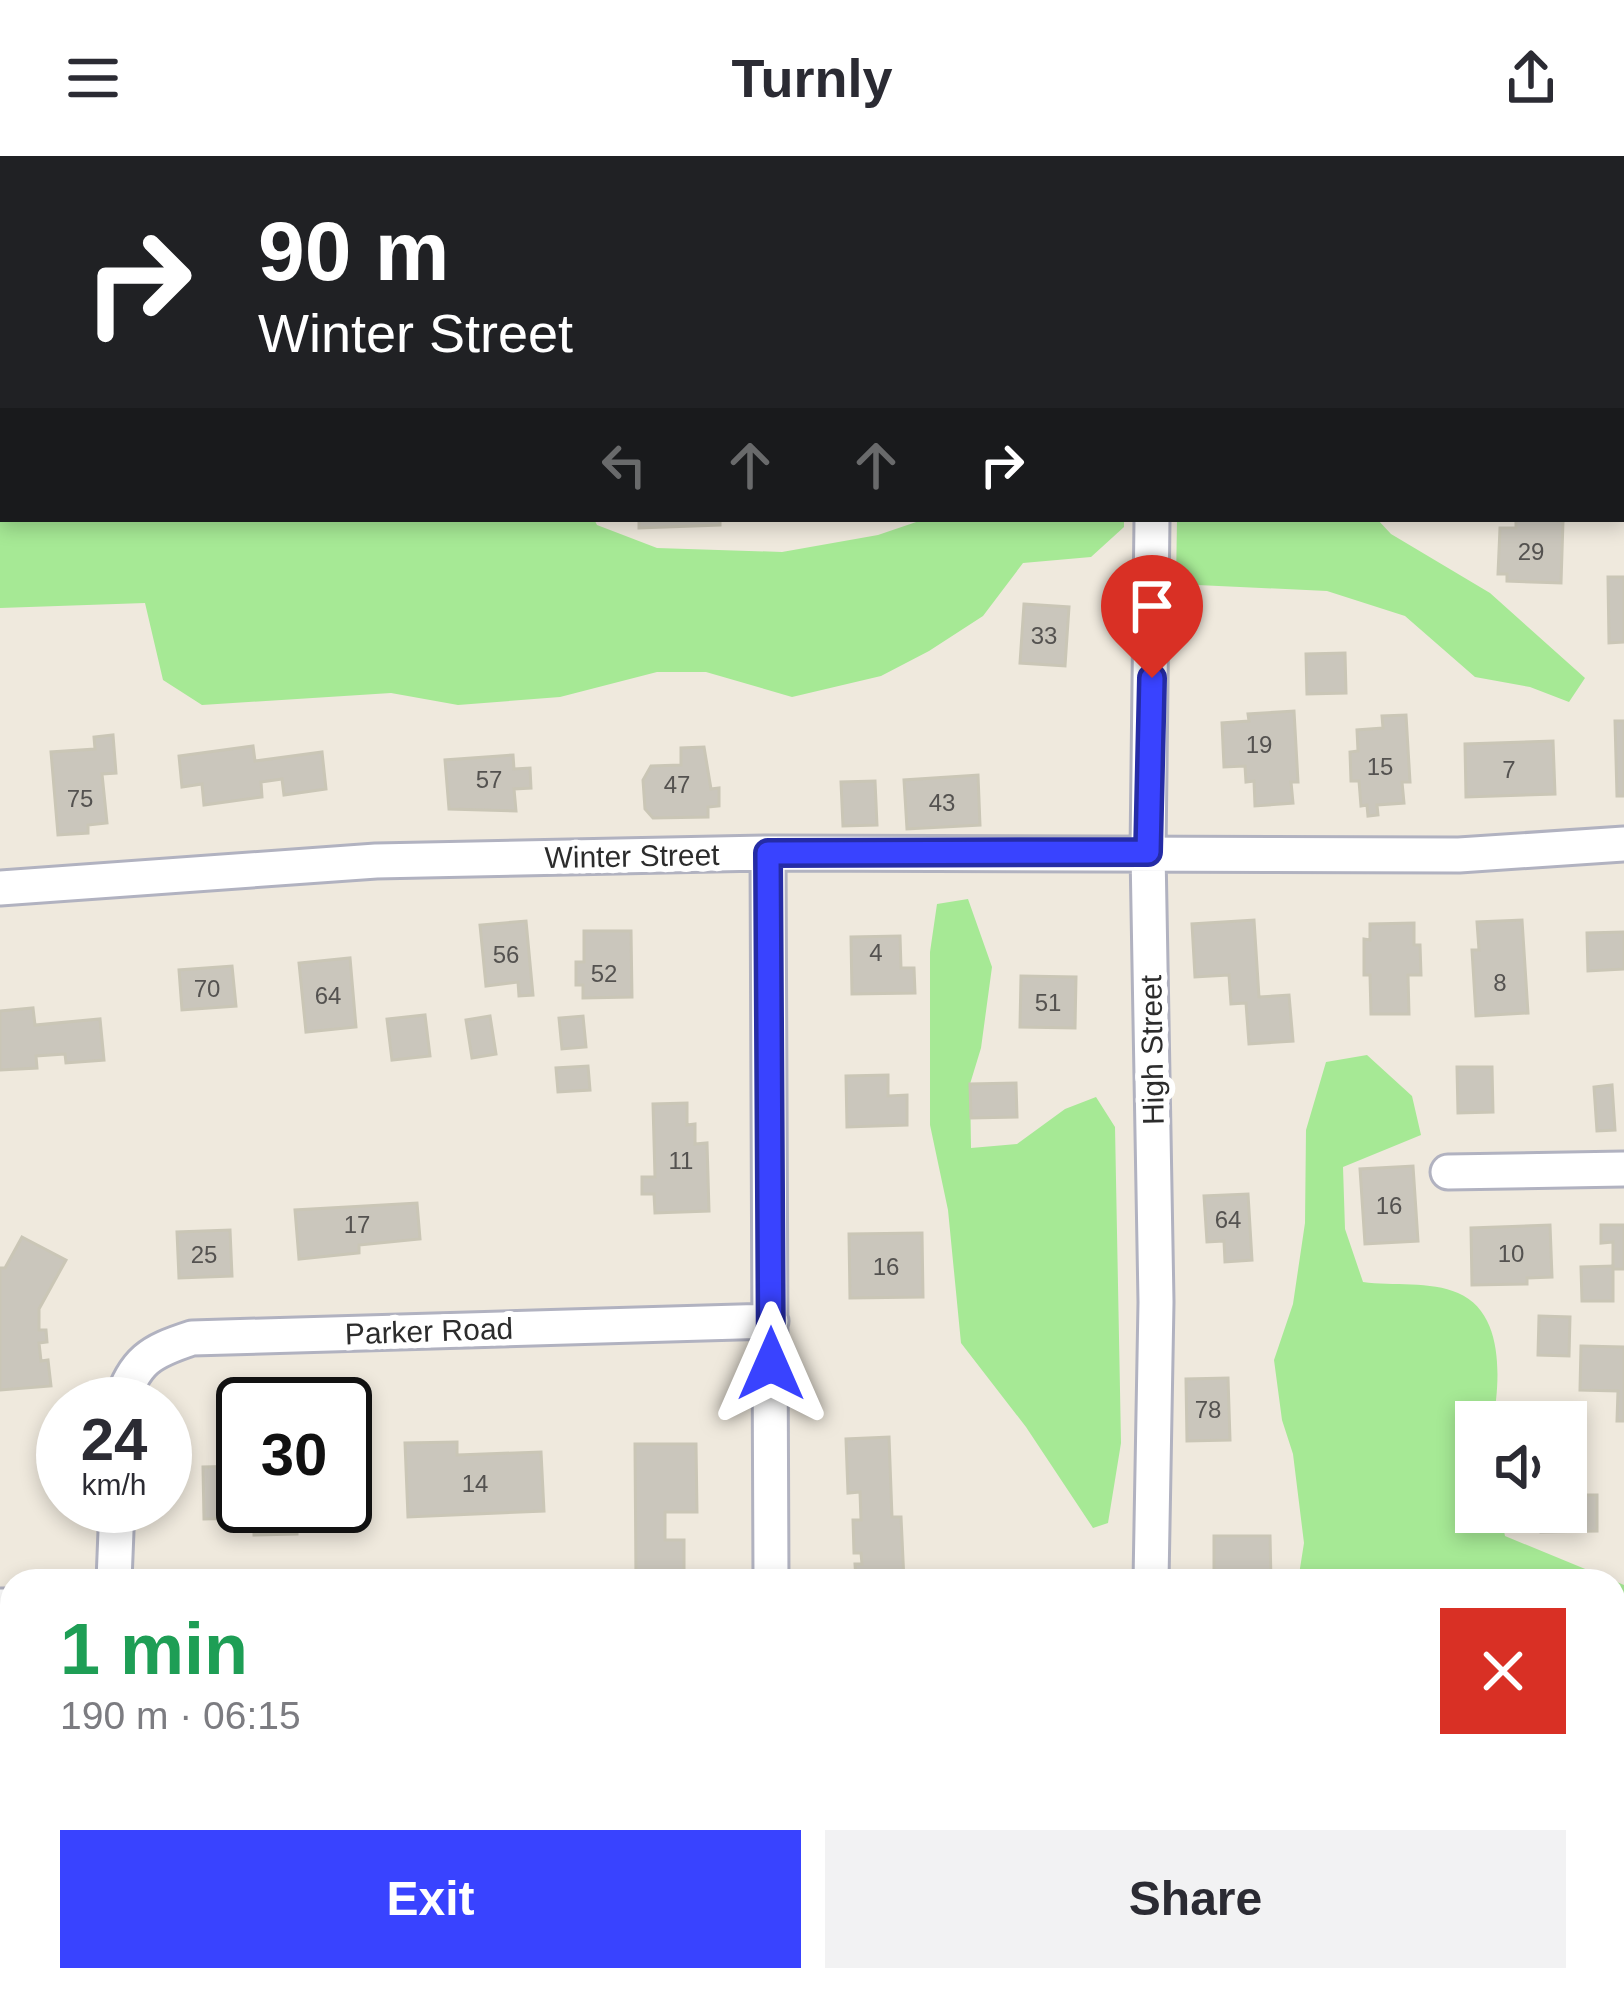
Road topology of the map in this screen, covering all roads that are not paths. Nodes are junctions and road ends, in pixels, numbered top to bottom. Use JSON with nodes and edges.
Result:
{"nodes":[{"id":1,"x":1152,"y":522,"type":"edge"},
{"id":2,"x":1624,"y":844,"type":"edge"},
{"id":3,"x":1148,"y":852,"type":"junction"},
{"id":4,"x":768,"y":853,"type":"junction"},
{"id":5,"x":0,"y":887,"type":"edge"},
{"id":6,"x":1624,"y":1169,"type":"edge"},
{"id":7,"x":1448,"y":1172,"type":"dead end"},
{"id":8,"x":771,"y":1321,"type":"junction"},
{"id":9,"x":130,"y":1377,"type":"edge"},
{"id":10,"x":116,"y":1533,"type":"edge"},
{"id":11,"x":114,"y":1569,"type":"edge"},
{"id":12,"x":771,"y":1569,"type":"edge"},
{"id":13,"x":1151,"y":1569,"type":"edge"}],
"edges":[{"from":1,"to":3,"type":"street","name":"High Street"},
{"from":2,"to":3,"type":"street","name":"Winter Street"},
{"from":3,"to":4,"type":"street","name":"Winter Street"},
{"from":3,"to":13,"type":"street","name":"High Street"},
{"from":4,"to":5,"type":"street","name":"Winter Street"},
{"from":4,"to":8,"type":"street"},
{"from":6,"to":7,"type":"street"},
{"from":8,"to":9,"type":"street","name":"Parker Road"},
{"from":8,"to":12,"type":"street"},
{"from":10,"to":11,"type":"street"}]}
